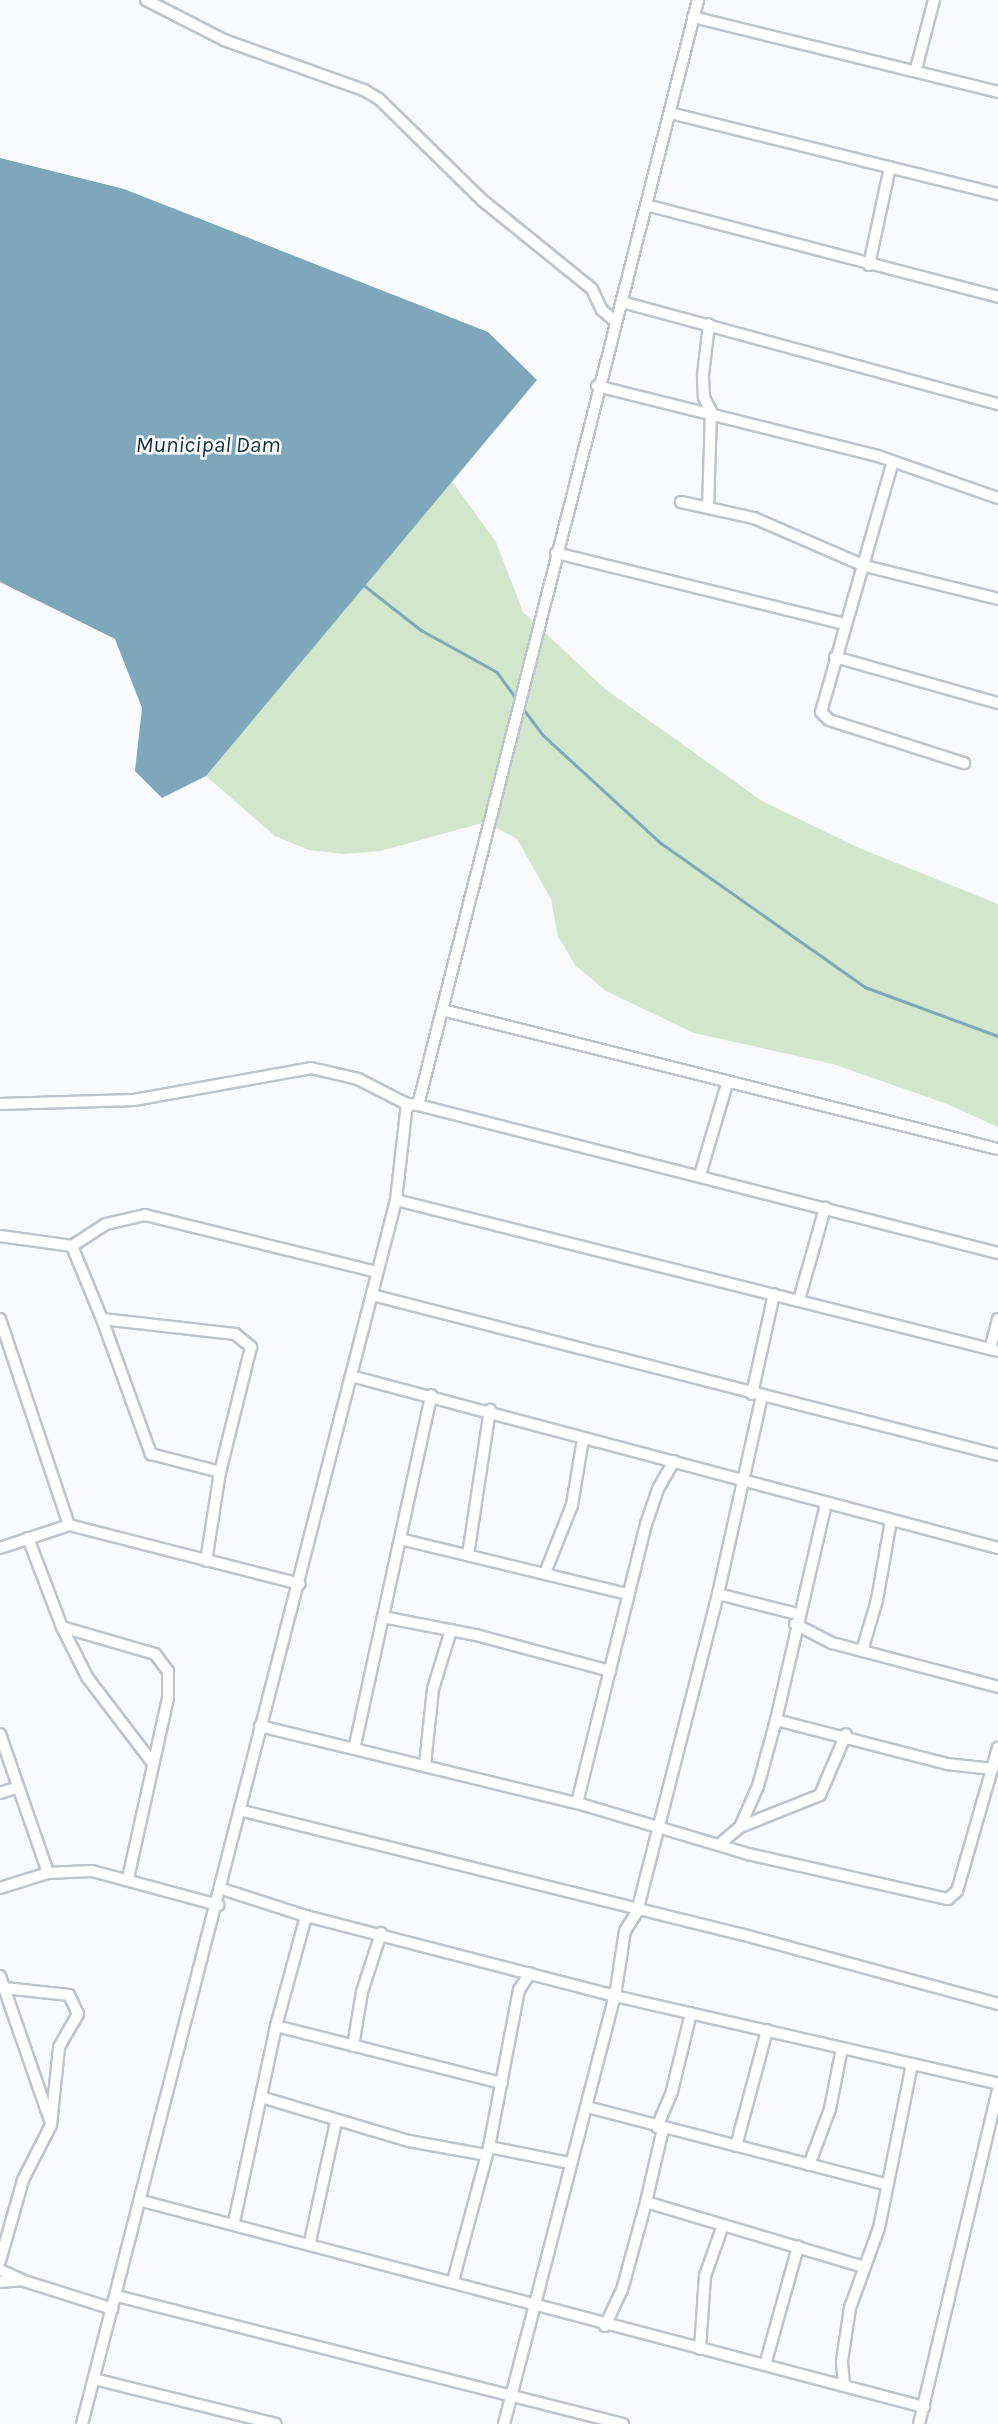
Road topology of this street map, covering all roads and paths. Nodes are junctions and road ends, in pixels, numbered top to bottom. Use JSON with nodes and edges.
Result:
{"nodes":[{"id":1,"x":146,"y":0,"type":"edge"},
{"id":2,"x":698,"y":0,"type":"edge"},
{"id":3,"x":934,"y":0,"type":"edge"},
{"id":4,"x":693,"y":17,"type":"junction"},
{"id":5,"x":916,"y":69,"type":"junction"},
{"id":6,"x":998,"y":92,"type":"edge"},
{"id":7,"x":670,"y":113,"type":"junction"},
{"id":8,"x":890,"y":167,"type":"junction"},
{"id":9,"x":998,"y":194,"type":"edge"},
{"id":10,"x":646,"y":205,"type":"junction"},
{"id":11,"x":869,"y":265,"type":"junction"},
{"id":12,"x":998,"y":297,"type":"edge"},
{"id":13,"x":622,"y":302,"type":"junction"},
{"id":14,"x":616,"y":322,"type":"junction"},
{"id":15,"x":709,"y":324,"type":"junction"},
{"id":16,"x":597,"y":386,"type":"junction"},
{"id":17,"x":998,"y":404,"type":"edge"},
{"id":18,"x":711,"y":411,"type":"junction"},
{"id":19,"x":893,"y":461,"type":"junction"},
{"id":20,"x":998,"y":498,"type":"edge"},
{"id":21,"x":681,"y":502,"type":"dead end"},
{"id":22,"x":709,"y":508,"type":"junction"},
{"id":23,"x":556,"y":553,"type":"junction"},
{"id":24,"x":865,"y":566,"type":"junction"},
{"id":25,"x":998,"y":599,"type":"edge"},
{"id":26,"x":845,"y":624,"type":"junction"},
{"id":27,"x":835,"y":657,"type":"junction"},
{"id":28,"x":998,"y":703,"type":"edge"},
{"id":29,"x":964,"y":763,"type":"dead end"},
{"id":30,"x":442,"y":1010,"type":"junction"},
{"id":31,"x":727,"y":1084,"type":"junction"},
{"id":32,"x":0,"y":1104,"type":"edge"},
{"id":33,"x":413,"y":1105,"type":"junction"},
{"id":34,"x":998,"y":1149,"type":"edge"},
{"id":35,"x":700,"y":1175,"type":"junction"},
{"id":36,"x":396,"y":1200,"type":"junction"},
{"id":37,"x":825,"y":1208,"type":"junction"},
{"id":38,"x":0,"y":1237,"type":"edge"},
{"id":39,"x":72,"y":1246,"type":"junction"},
{"id":40,"x":998,"y":1253,"type":"edge"},
{"id":41,"x":377,"y":1272,"type":"junction"},
{"id":42,"x":774,"y":1294,"type":"junction"},
{"id":43,"x":372,"y":1295,"type":"junction"},
{"id":44,"x":799,"y":1300,"type":"junction"},
{"id":45,"x":0,"y":1319,"type":"edge"},
{"id":46,"x":102,"y":1319,"type":"junction"},
{"id":47,"x":998,"y":1320,"type":"edge"},
{"id":48,"x":994,"y":1350,"type":"edge"},
{"id":49,"x":351,"y":1376,"type":"junction"},
{"id":50,"x":431,"y":1395,"type":"junction"},
{"id":51,"x":757,"y":1395,"type":"junction"},
{"id":52,"x":490,"y":1410,"type":"junction"},
{"id":53,"x":583,"y":1438,"type":"junction"},
{"id":54,"x":998,"y":1455,"type":"edge"},
{"id":55,"x":674,"y":1461,"type":"junction"},
{"id":56,"x":220,"y":1472,"type":"junction"},
{"id":57,"x":744,"y":1484,"type":"junction"},
{"id":58,"x":826,"y":1504,"type":"junction"},
{"id":59,"x":891,"y":1521,"type":"junction"},
{"id":60,"x":69,"y":1525,"type":"junction"},
{"id":61,"x":29,"y":1538,"type":"junction"},
{"id":62,"x":400,"y":1539,"type":"junction"},
{"id":63,"x":0,"y":1548,"type":"edge"},
{"id":64,"x":998,"y":1548,"type":"edge"},
{"id":65,"x":468,"y":1555,"type":"junction"},
{"id":66,"x":206,"y":1560,"type":"junction"},
{"id":67,"x":545,"y":1573,"type":"junction"},
{"id":68,"x":300,"y":1584,"type":"junction"},
{"id":69,"x":628,"y":1594,"type":"junction"},
{"id":70,"x":718,"y":1594,"type":"junction"},
{"id":71,"x":383,"y":1617,"type":"junction"},
{"id":72,"x":796,"y":1619,"type":"junction"},
{"id":73,"x":62,"y":1627,"type":"junction"},
{"id":74,"x":451,"y":1630,"type":"junction"},
{"id":75,"x":862,"y":1651,"type":"junction"},
{"id":76,"x":610,"y":1671,"type":"junction"},
{"id":77,"x":998,"y":1687,"type":"edge"},
{"id":78,"x":776,"y":1720,"type":"junction"},
{"id":79,"x":260,"y":1726,"type":"junction"},
{"id":80,"x":0,"y":1734,"type":"edge"},
{"id":81,"x":846,"y":1734,"type":"junction"},
{"id":82,"x":355,"y":1745,"type":"junction"},
{"id":83,"x":998,"y":1748,"type":"edge"},
{"id":84,"x":151,"y":1761,"type":"junction"},
{"id":85,"x":425,"y":1763,"type":"junction"},
{"id":86,"x":993,"y":1769,"type":"junction"},
{"id":87,"x":18,"y":1787,"type":"junction"},
{"id":88,"x":0,"y":1793,"type":"edge"},
{"id":89,"x":577,"y":1803,"type":"junction"},
{"id":90,"x":243,"y":1811,"type":"junction"},
{"id":91,"x":659,"y":1825,"type":"junction"},
{"id":92,"x":740,"y":1827,"type":"junction"},
{"id":93,"x":721,"y":1843,"type":"junction"},
{"id":94,"x":48,"y":1873,"type":"junction"},
{"id":95,"x":128,"y":1879,"type":"junction"},
{"id":96,"x":0,"y":1888,"type":"edge"},
{"id":97,"x":222,"y":1889,"type":"junction"},
{"id":98,"x":218,"y":1905,"type":"junction"},
{"id":99,"x":637,"y":1912,"type":"junction"},
{"id":100,"x":306,"y":1916,"type":"junction"},
{"id":101,"x":381,"y":1934,"type":"junction"},
{"id":102,"x":530,"y":1973,"type":"junction"},
{"id":103,"x":0,"y":1976,"type":"edge"},
{"id":104,"x":4,"y":1988,"type":"junction"},
{"id":105,"x":615,"y":1996,"type":"junction"},
{"id":106,"x":998,"y":2004,"type":"edge"},
{"id":107,"x":691,"y":2013,"type":"junction"},
{"id":108,"x":276,"y":2026,"type":"junction"},
{"id":109,"x":767,"y":2030,"type":"junction"},
{"id":110,"x":353,"y":2046,"type":"junction"},
{"id":111,"x":842,"y":2048,"type":"junction"},
{"id":112,"x":912,"y":2064,"type":"junction"},
{"id":113,"x":502,"y":2083,"type":"junction"},
{"id":114,"x":998,"y":2084,"type":"edge"},
{"id":115,"x":998,"y":2090,"type":"edge"},
{"id":116,"x":261,"y":2097,"type":"junction"},
{"id":117,"x":587,"y":2107,"type":"junction"},
{"id":118,"x":336,"y":2122,"type":"junction"},
{"id":119,"x":51,"y":2125,"type":"junction"},
{"id":120,"x":660,"y":2128,"type":"junction"},
{"id":121,"x":736,"y":2146,"type":"junction"},
{"id":122,"x":488,"y":2151,"type":"junction"},
{"id":123,"x":570,"y":2163,"type":"junction"},
{"id":124,"x":809,"y":2165,"type":"junction"},
{"id":125,"x":885,"y":2184,"type":"junction"},
{"id":126,"x":142,"y":2201,"type":"junction"},
{"id":127,"x":646,"y":2202,"type":"junction"},
{"id":128,"x":234,"y":2222,"type":"junction"},
{"id":129,"x":723,"y":2225,"type":"junction"},
{"id":130,"x":310,"y":2242,"type":"junction"},
{"id":131,"x":798,"y":2247,"type":"junction"},
{"id":132,"x":0,"y":2261,"type":"edge"},
{"id":133,"x":864,"y":2267,"type":"junction"},
{"id":134,"x":0,"y":2270,"type":"edge"},
{"id":135,"x":21,"y":2280,"type":"junction"},
{"id":136,"x":453,"y":2281,"type":"junction"},
{"id":137,"x":0,"y":2283,"type":"edge"},
{"id":138,"x":117,"y":2296,"type":"junction"},
{"id":139,"x":537,"y":2307,"type":"junction"},
{"id":140,"x":113,"y":2309,"type":"junction"},
{"id":141,"x":605,"y":2326,"type":"junction"},
{"id":142,"x":700,"y":2349,"type":"junction"},
{"id":143,"x":765,"y":2365,"type":"junction"},
{"id":144,"x":94,"y":2379,"type":"junction"},
{"id":145,"x":844,"y":2385,"type":"junction"},
{"id":146,"x":512,"y":2395,"type":"junction"},
{"id":147,"x":924,"y":2407,"type":"junction"},
{"id":148,"x":605,"y":2422,"type":"edge"},
{"id":149,"x":82,"y":2424,"type":"edge"},
{"id":150,"x":276,"y":2424,"type":"edge"},
{"id":151,"x":504,"y":2424,"type":"edge"},
{"id":152,"x":623,"y":2424,"type":"edge"},
{"id":153,"x":919,"y":2424,"type":"edge"}],
"edges":[{"from":1,"to":14,"type":"street"},
{"from":2,"to":4,"type":"street"},
{"from":3,"to":5,"type":"street"},
{"from":4,"to":5,"type":"street"},
{"from":4,"to":7,"type":"street"},
{"from":5,"to":6,"type":"street"},
{"from":7,"to":8,"type":"street"},
{"from":7,"to":10,"type":"street"},
{"from":8,"to":9,"type":"street"},
{"from":8,"to":11,"type":"street"},
{"from":10,"to":11,"type":"street"},
{"from":10,"to":13,"type":"street"},
{"from":11,"to":12,"type":"street"},
{"from":13,"to":14,"type":"street"},
{"from":13,"to":15,"type":"street"},
{"from":14,"to":16,"type":"street"},
{"from":15,"to":17,"type":"street"},
{"from":15,"to":18,"type":"street"},
{"from":16,"to":18,"type":"street"},
{"from":16,"to":23,"type":"street"},
{"from":18,"to":19,"type":"street"},
{"from":18,"to":22,"type":"street"},
{"from":19,"to":20,"type":"street"},
{"from":19,"to":24,"type":"street"},
{"from":21,"to":22,"type":"street"},
{"from":22,"to":24,"type":"street"},
{"from":23,"to":26,"type":"street"},
{"from":23,"to":30,"type":"street"},
{"from":24,"to":25,"type":"street"},
{"from":24,"to":26,"type":"street"},
{"from":26,"to":27,"type":"street"},
{"from":27,"to":28,"type":"street"},
{"from":27,"to":29,"type":"street"},
{"from":30,"to":31,"type":"street"},
{"from":30,"to":33,"type":"street"},
{"from":31,"to":34,"type":"street"},
{"from":31,"to":35,"type":"street"},
{"from":32,"to":33,"type":"street"},
{"from":33,"to":35,"type":"street"},
{"from":33,"to":36,"type":"street"},
{"from":35,"to":37,"type":"street"},
{"from":36,"to":41,"type":"street"},
{"from":36,"to":42,"type":"street"},
{"from":37,"to":40,"type":"street"},
{"from":37,"to":44,"type":"street"},
{"from":38,"to":39,"type":"street"},
{"from":39,"to":41,"type":"street"},
{"from":39,"to":46,"type":"street"},
{"from":41,"to":43,"type":"street"},
{"from":42,"to":44,"type":"street"},
{"from":42,"to":51,"type":"street"},
{"from":43,"to":49,"type":"street"},
{"from":43,"to":51,"type":"street"},
{"from":44,"to":48,"type":"street"},
{"from":45,"to":60,"type":"street"},
{"from":46,"to":56,"type":"street"},
{"from":46,"to":56,"type":"street"},
{"from":47,"to":48,"type":"street"},
{"from":49,"to":50,"type":"street"},
{"from":49,"to":68,"type":"street"},
{"from":50,"to":52,"type":"street"},
{"from":50,"to":62,"type":"street"},
{"from":51,"to":54,"type":"street"},
{"from":51,"to":57,"type":"street"},
{"from":52,"to":53,"type":"street"},
{"from":52,"to":65,"type":"street"},
{"from":53,"to":55,"type":"street"},
{"from":53,"to":67,"type":"street"},
{"from":55,"to":57,"type":"street"},
{"from":55,"to":69,"type":"street"},
{"from":56,"to":66,"type":"street"},
{"from":57,"to":58,"type":"street"},
{"from":57,"to":70,"type":"street"},
{"from":58,"to":59,"type":"street"},
{"from":58,"to":72,"type":"street"},
{"from":59,"to":64,"type":"street"},
{"from":59,"to":75,"type":"street"},
{"from":60,"to":61,"type":"street"},
{"from":60,"to":66,"type":"street"},
{"from":61,"to":63,"type":"street"},
{"from":61,"to":73,"type":"street"},
{"from":62,"to":65,"type":"street"},
{"from":62,"to":71,"type":"street"},
{"from":65,"to":67,"type":"street"},
{"from":66,"to":68,"type":"street"},
{"from":67,"to":69,"type":"street"},
{"from":68,"to":79,"type":"street"},
{"from":69,"to":76,"type":"street"},
{"from":70,"to":72,"type":"street"},
{"from":70,"to":91,"type":"street"},
{"from":71,"to":74,"type":"street"},
{"from":71,"to":82,"type":"street"},
{"from":72,"to":75,"type":"street"},
{"from":72,"to":78,"type":"street"},
{"from":73,"to":84,"type":"street"},
{"from":73,"to":84,"type":"street"},
{"from":74,"to":76,"type":"street"},
{"from":74,"to":85,"type":"street"},
{"from":75,"to":77,"type":"street"},
{"from":76,"to":89,"type":"street"},
{"from":78,"to":81,"type":"street"},
{"from":78,"to":92,"type":"street"},
{"from":79,"to":82,"type":"street"},
{"from":79,"to":90,"type":"street"},
{"from":80,"to":87,"type":"street"},
{"from":81,"to":86,"type":"street"},
{"from":81,"to":92,"type":"street"},
{"from":82,"to":85,"type":"street"},
{"from":83,"to":86,"type":"street"},
{"from":84,"to":95,"type":"street"},
{"from":85,"to":89,"type":"street"},
{"from":86,"to":93,"type":"street"},
{"from":87,"to":88,"type":"street"},
{"from":87,"to":94,"type":"street"},
{"from":89,"to":91,"type":"street"},
{"from":90,"to":97,"type":"street"},
{"from":90,"to":99,"type":"street"},
{"from":91,"to":93,"type":"street"},
{"from":91,"to":99,"type":"street"},
{"from":92,"to":93,"type":"street"},
{"from":94,"to":95,"type":"street"},
{"from":94,"to":96,"type":"street"},
{"from":95,"to":98,"type":"street"},
{"from":97,"to":98,"type":"street"},
{"from":97,"to":100,"type":"street"},
{"from":98,"to":126,"type":"street"},
{"from":99,"to":105,"type":"street"},
{"from":99,"to":106,"type":"street"},
{"from":100,"to":101,"type":"street"},
{"from":100,"to":108,"type":"street"},
{"from":101,"to":102,"type":"street"},
{"from":101,"to":110,"type":"street"},
{"from":102,"to":105,"type":"street"},
{"from":102,"to":113,"type":"street"},
{"from":103,"to":104,"type":"street"},
{"from":104,"to":119,"type":"street"},
{"from":104,"to":119,"type":"street"},
{"from":105,"to":107,"type":"street"},
{"from":105,"to":117,"type":"street"},
{"from":107,"to":109,"type":"street"},
{"from":107,"to":120,"type":"street"},
{"from":108,"to":110,"type":"street"},
{"from":108,"to":116,"type":"street"},
{"from":109,"to":111,"type":"street"},
{"from":109,"to":121,"type":"street"},
{"from":110,"to":113,"type":"street"},
{"from":111,"to":112,"type":"street"},
{"from":111,"to":124,"type":"street"},
{"from":112,"to":114,"type":"street"},
{"from":112,"to":125,"type":"street"},
{"from":113,"to":122,"type":"street"},
{"from":115,"to":147,"type":"street"},
{"from":116,"to":118,"type":"street"},
{"from":116,"to":128,"type":"street"},
{"from":117,"to":120,"type":"street"},
{"from":117,"to":123,"type":"street"},
{"from":118,"to":122,"type":"street"},
{"from":118,"to":130,"type":"street"},
{"from":119,"to":132,"type":"street"},
{"from":120,"to":121,"type":"street"},
{"from":120,"to":127,"type":"street"},
{"from":121,"to":124,"type":"street"},
{"from":122,"to":123,"type":"street"},
{"from":122,"to":136,"type":"street"},
{"from":123,"to":139,"type":"street"},
{"from":124,"to":125,"type":"street"},
{"from":125,"to":133,"type":"street"},
{"from":126,"to":128,"type":"street"},
{"from":126,"to":138,"type":"street"},
{"from":127,"to":129,"type":"street"},
{"from":127,"to":141,"type":"street"},
{"from":128,"to":130,"type":"street"},
{"from":129,"to":131,"type":"street"},
{"from":129,"to":142,"type":"street"},
{"from":130,"to":136,"type":"street"},
{"from":131,"to":133,"type":"street"},
{"from":131,"to":143,"type":"street"},
{"from":133,"to":145,"type":"street"},
{"from":134,"to":135,"type":"street"},
{"from":135,"to":137,"type":"street"},
{"from":135,"to":140,"type":"street"},
{"from":136,"to":139,"type":"street"},
{"from":138,"to":140,"type":"street"},
{"from":138,"to":146,"type":"street"},
{"from":139,"to":141,"type":"street"},
{"from":139,"to":146,"type":"street"},
{"from":140,"to":144,"type":"street"},
{"from":141,"to":142,"type":"street"},
{"from":142,"to":143,"type":"street"},
{"from":143,"to":145,"type":"street"},
{"from":144,"to":149,"type":"street"},
{"from":144,"to":150,"type":"street"},
{"from":145,"to":147,"type":"street"},
{"from":146,"to":148,"type":"street"},
{"from":146,"to":151,"type":"street"},
{"from":147,"to":153,"type":"street"},
{"from":148,"to":152,"type":"street"}]}
